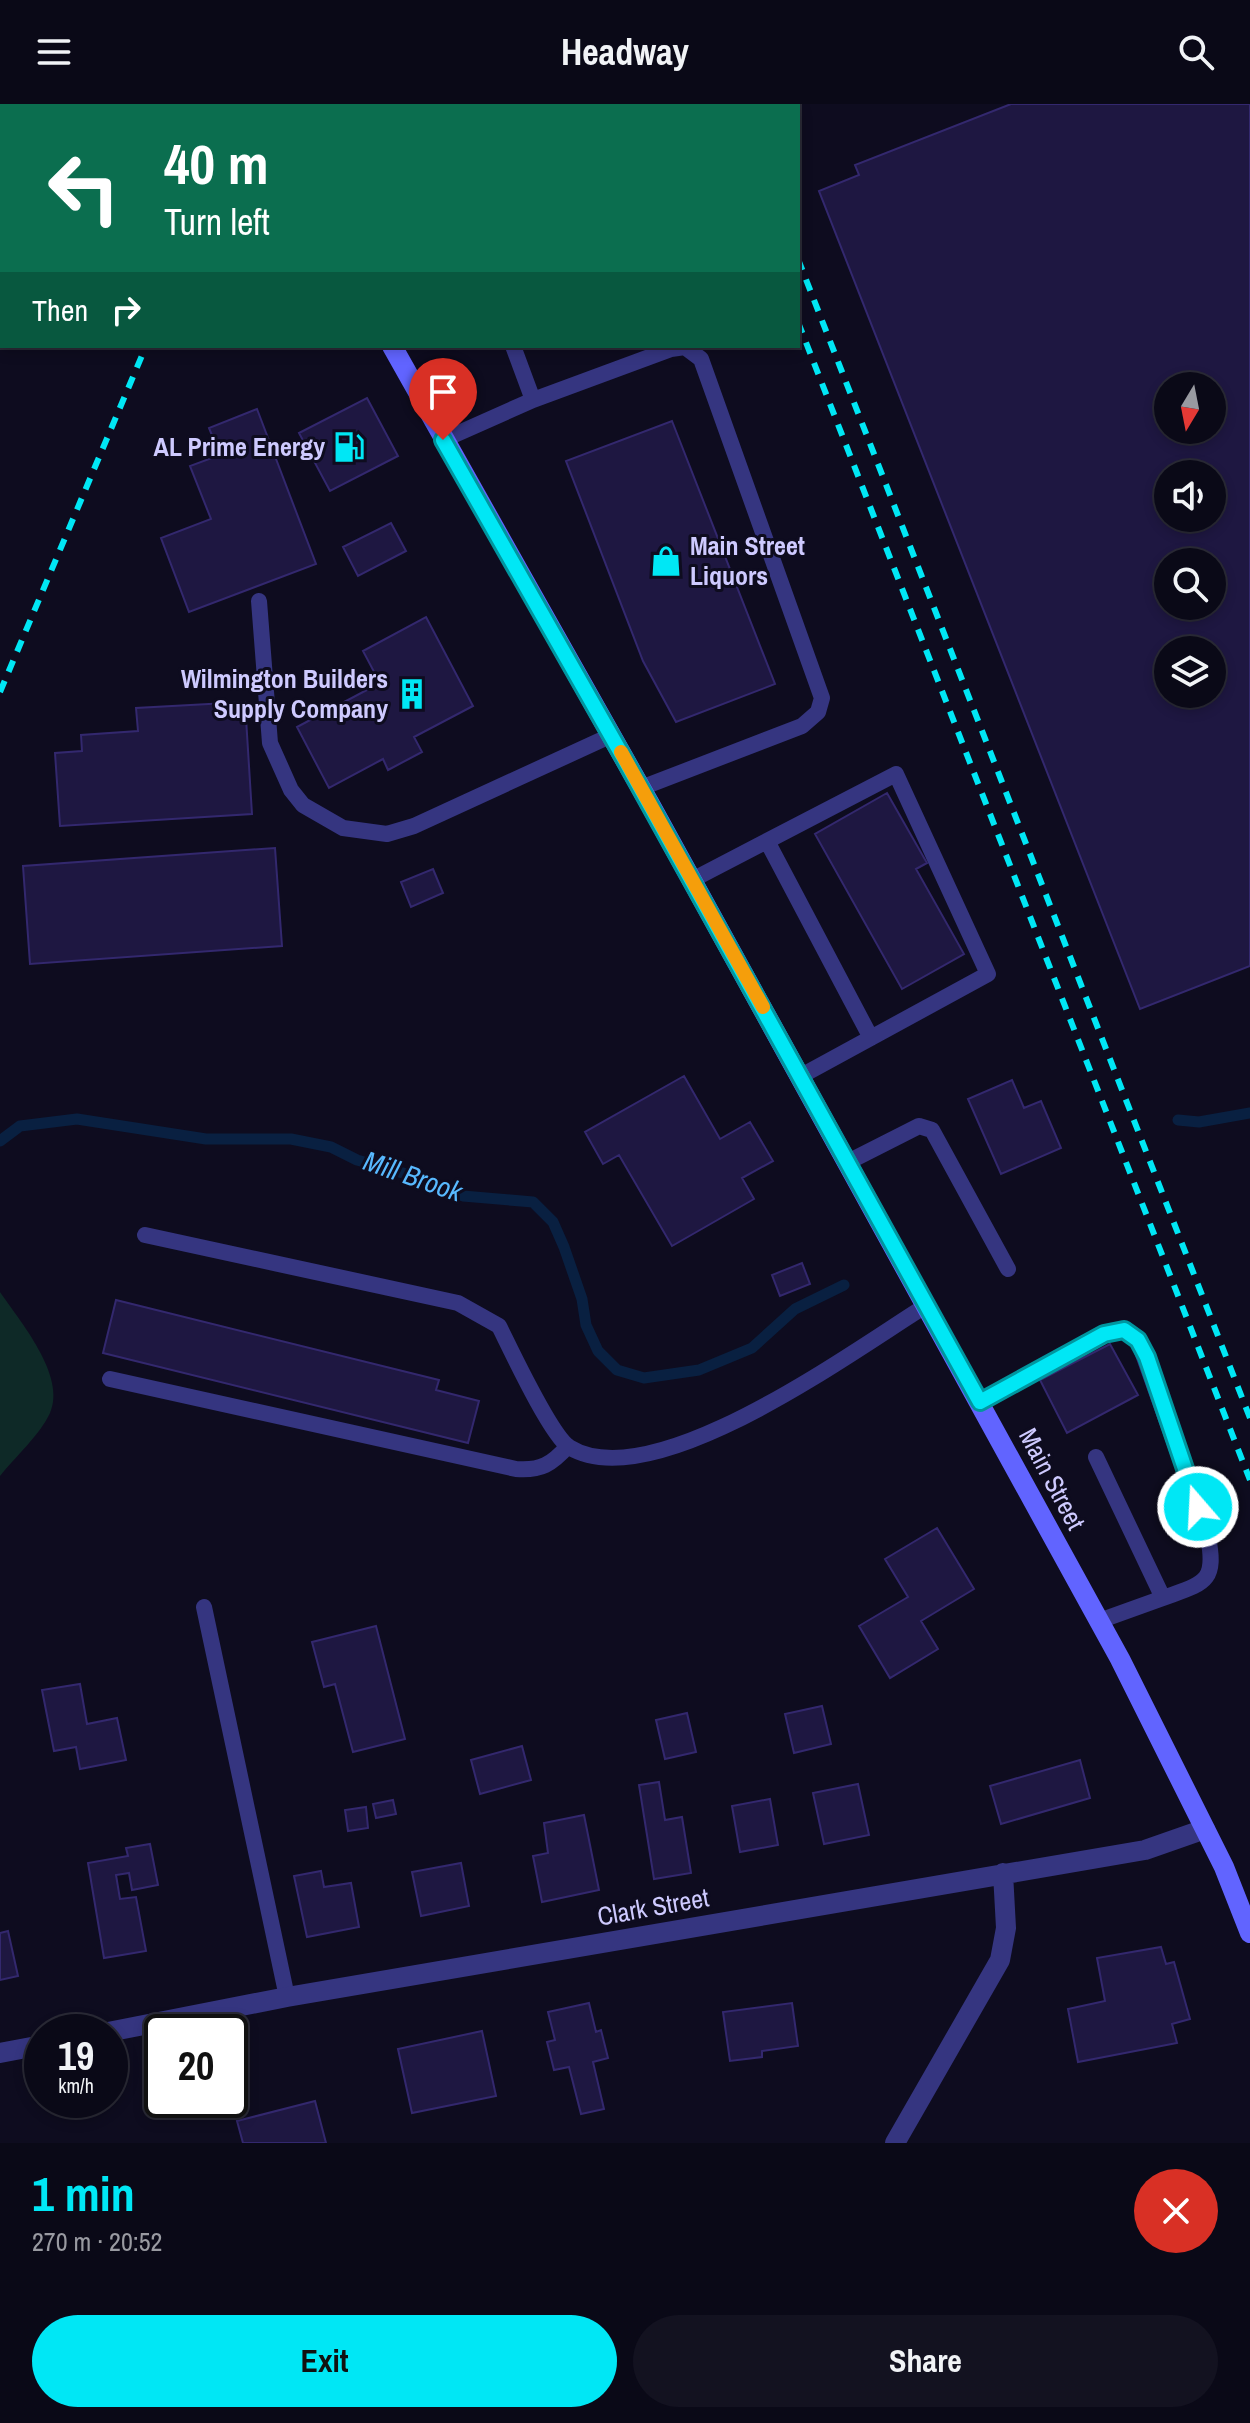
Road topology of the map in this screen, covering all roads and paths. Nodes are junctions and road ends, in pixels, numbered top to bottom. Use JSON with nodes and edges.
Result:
{"nodes":[{"id":1,"x":393,"y":348,"type":"edge"},
{"id":2,"x":514,"y":348,"type":"edge"},
{"id":3,"x":678,"y":348,"type":"edge"},
{"id":4,"x":687,"y":348,"type":"edge"},
{"id":5,"x":533,"y":400,"type":"junction"},
{"id":6,"x":443,"y":440,"type":"junction"},
{"id":7,"x":259,"y":601,"type":"dead end"},
{"id":8,"x":612,"y":735,"type":"junction"},
{"id":9,"x":641,"y":788,"type":"junction"},
{"id":10,"x":767,"y":841,"type":"junction"},
{"id":11,"x":692,"y":880,"type":"junction"},
{"id":12,"x":871,"y":1038,"type":"junction"},
{"id":13,"x":801,"y":1076,"type":"junction"},
{"id":14,"x":848,"y":1162,"type":"junction"},
{"id":15,"x":145,"y":1235,"type":"dead end"},
{"id":16,"x":1008,"y":1269,"type":"dead end"},
{"id":17,"x":927,"y":1305,"type":"junction"},
{"id":18,"x":110,"y":1379,"type":"dead end"},
{"id":19,"x":980,"y":1402,"type":"junction"},
{"id":20,"x":568,"y":1446,"type":"junction"},
{"id":21,"x":1096,"y":1457,"type":"dead end"},
{"id":22,"x":1163,"y":1598,"type":"junction"},
{"id":23,"x":204,"y":1607,"type":"dead end"},
{"id":24,"x":1099,"y":1621,"type":"junction"},
{"id":25,"x":1205,"y":1829,"type":"junction"},
{"id":26,"x":1003,"y":1873,"type":"junction"},
{"id":27,"x":1250,"y":1933,"type":"edge"},
{"id":28,"x":287,"y":1997,"type":"junction"},
{"id":29,"x":128,"y":2028,"type":"edge"},
{"id":30,"x":24,"y":2048,"type":"edge"},
{"id":31,"x":0,"y":2053,"type":"edge"},
{"id":32,"x":895,"y":2143,"type":"edge"}],
"edges":[{"from":1,"to":6,"type":"main road","name":"Main Street"},
{"from":2,"to":5,"type":"lane"},
{"from":3,"to":5,"type":"lane"},
{"from":4,"to":9,"type":"lane"},
{"from":5,"to":6,"type":"lane"},
{"from":6,"to":8,"type":"main road","name":"Main Street"},
{"from":7,"to":8,"type":"lane"},
{"from":8,"to":9,"type":"main road","name":"Main Street"},
{"from":9,"to":11,"type":"main road","name":"Main Street"},
{"from":10,"to":11,"type":"lane"},
{"from":10,"to":12,"type":"lane"},
{"from":10,"to":12,"type":"lane"},
{"from":11,"to":13,"type":"main road","name":"Main Street"},
{"from":12,"to":13,"type":"lane"},
{"from":13,"to":14,"type":"main road","name":"Main Street"},
{"from":14,"to":16,"type":"lane"},
{"from":14,"to":17,"type":"main road","name":"Main Street"},
{"from":15,"to":20,"type":"lane"},
{"from":17,"to":19,"type":"main road","name":"Main Street"},
{"from":17,"to":20,"type":"lane"},
{"from":18,"to":20,"type":"lane"},
{"from":19,"to":22,"type":"lane"},
{"from":19,"to":24,"type":"main road","name":"Main Street"},
{"from":21,"to":22,"type":"lane"},
{"from":22,"to":24,"type":"lane"},
{"from":23,"to":28,"type":"lane"},
{"from":24,"to":25,"type":"main road","name":"Main Street"},
{"from":25,"to":26,"type":"street","name":"Clark Street"},
{"from":25,"to":27,"type":"main road","name":"Main Street"},
{"from":26,"to":28,"type":"street","name":"Clark Street"},
{"from":26,"to":32,"type":"street"},
{"from":28,"to":29,"type":"street","name":"Clark Street"},
{"from":30,"to":31,"type":"street"}]}
